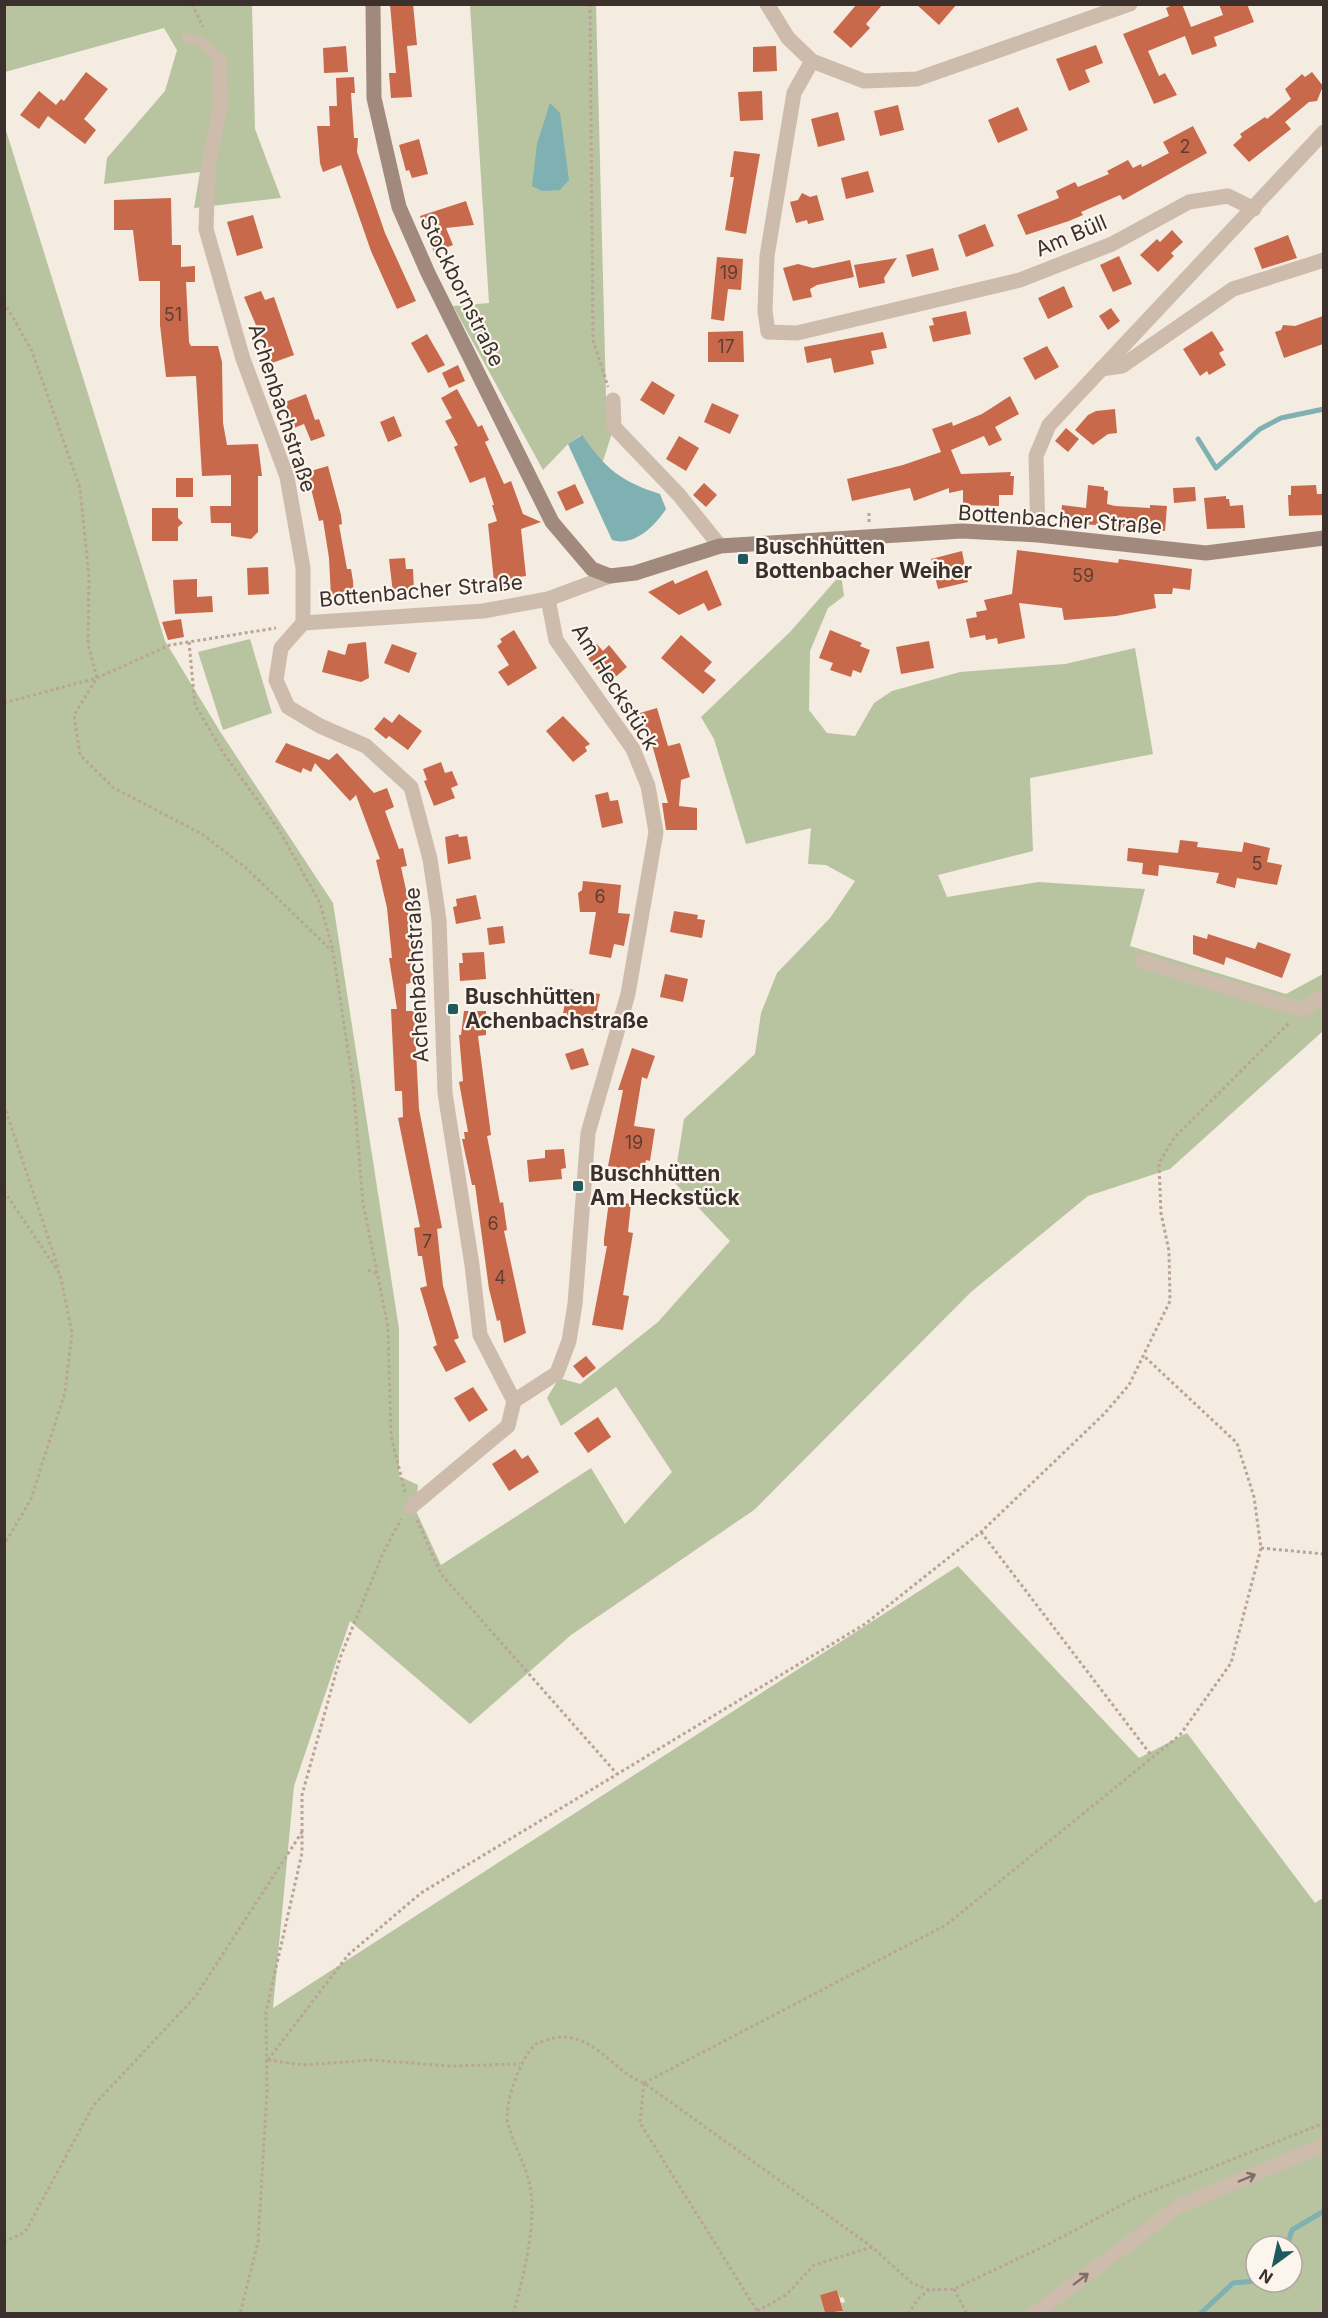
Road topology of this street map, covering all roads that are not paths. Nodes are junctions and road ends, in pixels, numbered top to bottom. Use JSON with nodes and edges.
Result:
{"nodes":[{"id":1,"x":373,"y":4,"type":"edge"},
{"id":2,"x":767,"y":4,"type":"edge"},
{"id":3,"x":1130,"y":4,"type":"edge"},
{"id":4,"x":186,"y":38,"type":"dead end"},
{"id":5,"x":219,"y":59,"type":"joint"},
{"id":6,"x":812,"y":61,"type":"junction"},
{"id":7,"x":1323,"y":132,"type":"edge"},
{"id":8,"x":1254,"y":209,"type":"junction"},
{"id":9,"x":1323,"y":260,"type":"edge"},
{"id":10,"x":1101,"y":369,"type":"junction"},
{"id":11,"x":613,"y":400,"type":"road end"},
{"id":12,"x":1038,"y":535,"type":"junction"},
{"id":13,"x":1323,"y":538,"type":"edge"},
{"id":14,"x":720,"y":546,"type":"junction"},
{"id":15,"x":610,"y":576,"type":"junction"},
{"id":16,"x":548,"y":599,"type":"junction"},
{"id":17,"x":303,"y":623,"type":"junction"},
{"id":18,"x":1142,"y":961,"type":"dead end"},
{"id":19,"x":1323,"y":996,"type":"edge"},
{"id":20,"x":514,"y":1401,"type":"junction"},
{"id":21,"x":408,"y":1506,"type":"road end"},
{"id":22,"x":1323,"y":2145,"type":"edge"},
{"id":23,"x":1034,"y":2313,"type":"edge"}],
"edges":[{"from":1,"to":15,"type":"street","name":"Stockbornstraße"},
{"from":2,"to":6,"type":"street"},
{"from":3,"to":6,"type":"street"},
{"from":4,"to":5,"type":"lane"},
{"from":5,"to":17,"type":"street","name":"Achenbachstraße"},
{"from":6,"to":8,"type":"street","name":"Am Büll"},
{"from":7,"to":8,"type":"street"},
{"from":8,"to":10,"type":"street"},
{"from":9,"to":10,"type":"street"},
{"from":10,"to":12,"type":"street"},
{"from":11,"to":14,"type":"street"},
{"from":12,"to":13,"type":"street","name":"Bottenbacher Straße"},
{"from":12,"to":14,"type":"street","name":"Bottenbacher Straße"},
{"from":14,"to":15,"type":"street","name":"Bottenbacher Straße"},
{"from":15,"to":16,"type":"street","name":"Bottenbacher Straße"},
{"from":16,"to":17,"type":"street","name":"Bottenbacher Straße"},
{"from":16,"to":20,"type":"street","name":"Am Heckstück"},
{"from":17,"to":20,"type":"street","name":"Achenbachstraße"},
{"from":18,"to":19,"type":"street"},
{"from":20,"to":21,"type":"street"},
{"from":23,"to":22,"type":"street","one_way":true}]}
